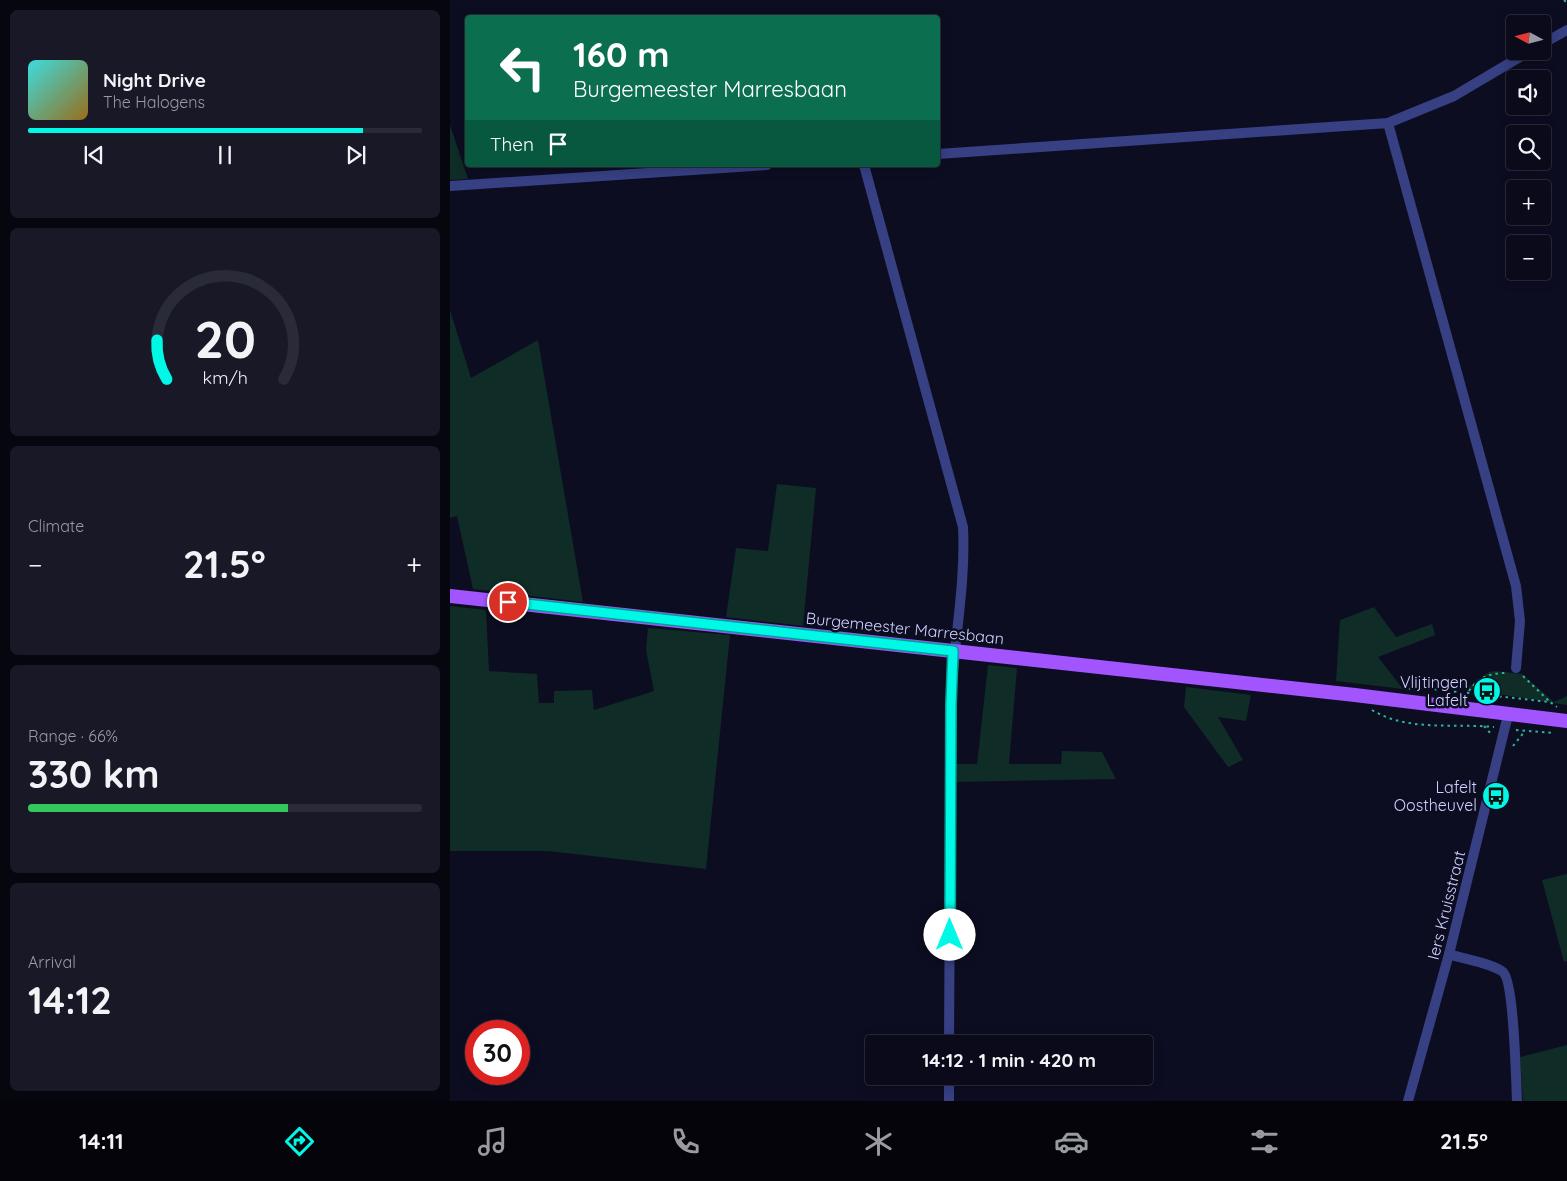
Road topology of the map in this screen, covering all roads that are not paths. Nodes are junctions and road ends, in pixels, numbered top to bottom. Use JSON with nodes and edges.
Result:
{"nodes":[{"id":1,"x":1567,"y":30,"type":"edge"},
{"id":2,"x":1551,"y":39,"type":"edge"},
{"id":3,"x":1515,"y":60,"type":"edge"},
{"id":4,"x":1388,"y":123,"type":"junction"},
{"id":5,"x":940,"y":154,"type":"edge"},
{"id":6,"x":737,"y":167,"type":"edge"},
{"id":7,"x":865,"y":167,"type":"edge"},
{"id":8,"x":450,"y":186,"type":"edge"},
{"id":9,"x":450,"y":596,"type":"edge"},
{"id":10,"x":953,"y":651,"type":"junction"},
{"id":11,"x":1515,"y":672,"type":"road end"},
{"id":12,"x":1508,"y":715,"type":"junction"},
{"id":13,"x":1567,"y":721,"type":"edge"},
{"id":14,"x":1449,"y":954,"type":"junction"},
{"id":15,"x":949,"y":1035,"type":"edge"},
{"id":16,"x":949,"y":1085,"type":"edge"},
{"id":17,"x":949,"y":1101,"type":"edge"},
{"id":18,"x":1408,"y":1101,"type":"edge"},
{"id":19,"x":1517,"y":1101,"type":"edge"}],
"edges":[{"from":1,"to":2,"type":"street"},
{"from":3,"to":4,"type":"street"},
{"from":4,"to":5,"type":"street"},
{"from":4,"to":11,"type":"street"},
{"from":6,"to":8,"type":"street"},
{"from":7,"to":10,"type":"street"},
{"from":9,"to":10,"type":"main road","name":"Burgemeester Marresbaan"},
{"from":10,"to":12,"type":"main road","name":"Burgemeester Marresbaan"},
{"from":10,"to":15,"type":"street"},
{"from":12,"to":13,"type":"main road","name":"Burgemeester Marresbaan"},
{"from":12,"to":14,"type":"street","name":"Iers Kruisstraat"},
{"from":14,"to":18,"type":"street","name":"Iers Kruisstraat"},
{"from":14,"to":19,"type":"street"},
{"from":16,"to":17,"type":"street"}]}
